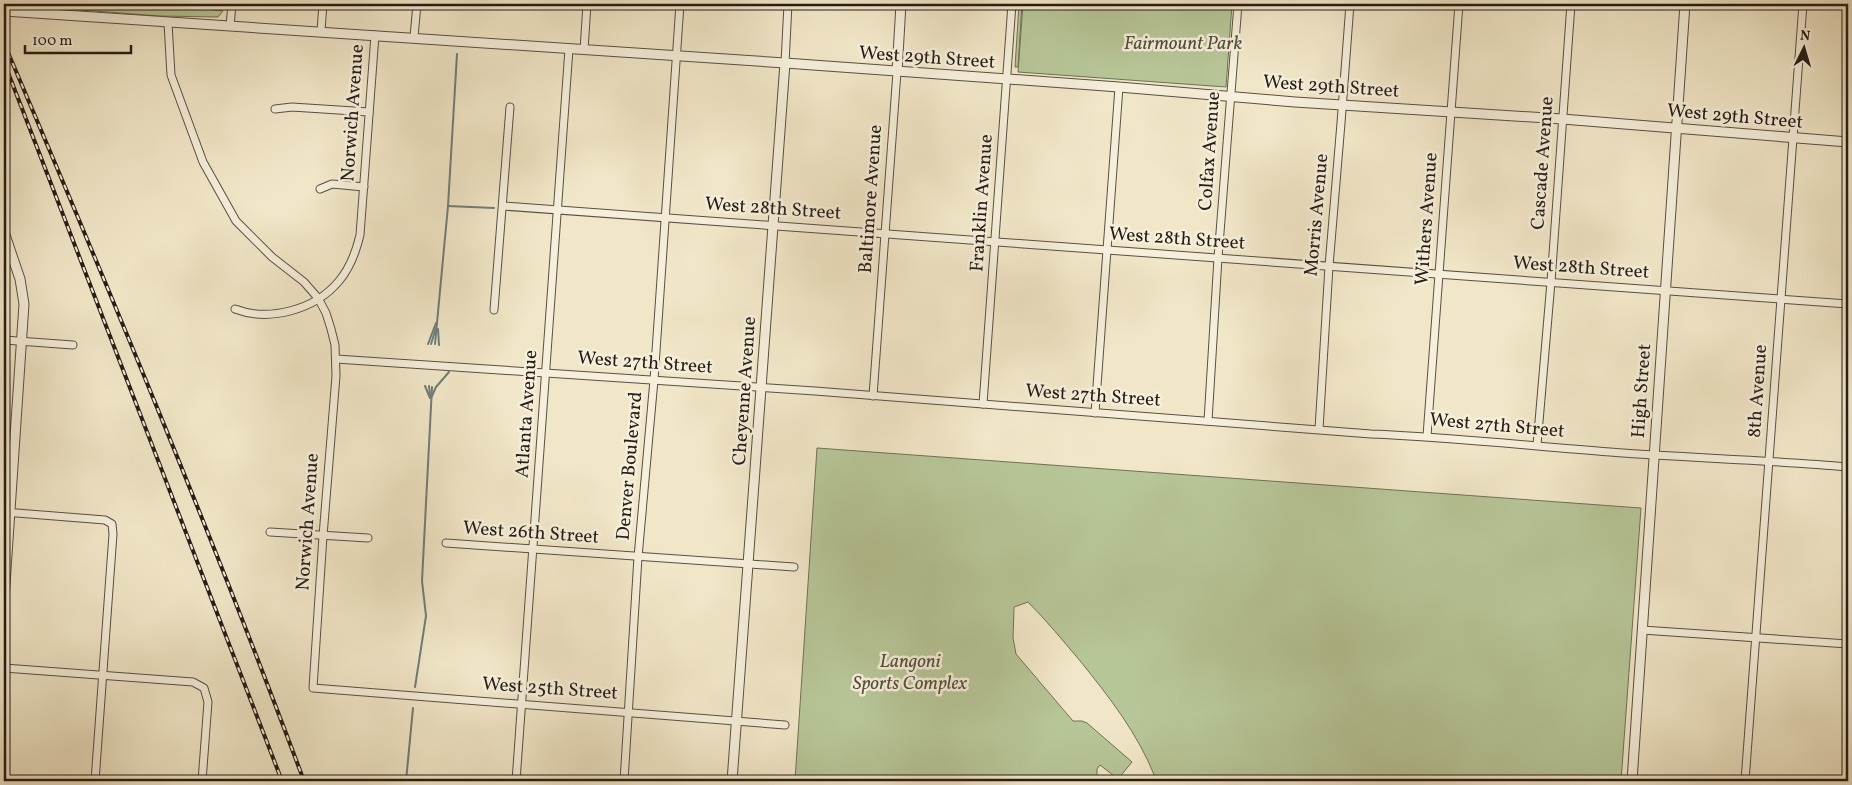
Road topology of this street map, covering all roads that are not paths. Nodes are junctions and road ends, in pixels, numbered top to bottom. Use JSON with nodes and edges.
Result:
{"nodes":[{"id":1,"x":232,"y":4,"type":"edge"},
{"id":2,"x":323,"y":4,"type":"edge"},
{"id":3,"x":417,"y":4,"type":"edge"},
{"id":4,"x":587,"y":4,"type":"edge"},
{"id":5,"x":680,"y":4,"type":"edge"},
{"id":6,"x":788,"y":4,"type":"edge"},
{"id":7,"x":901,"y":4,"type":"edge"},
{"id":8,"x":1012,"y":4,"type":"edge"},
{"id":9,"x":1238,"y":4,"type":"edge"},
{"id":10,"x":1350,"y":4,"type":"edge"},
{"id":11,"x":1459,"y":4,"type":"edge"},
{"id":12,"x":1571,"y":4,"type":"edge"},
{"id":13,"x":1684,"y":4,"type":"edge"},
{"id":14,"x":1803,"y":4,"type":"edge"},
{"id":15,"x":4,"y":11,"type":"edge"},
{"id":16,"x":168,"y":23,"type":"junction"},
{"id":17,"x":230,"y":26,"type":"junction"},
{"id":18,"x":321,"y":31,"type":"junction"},
{"id":19,"x":375,"y":35,"type":"junction"},
{"id":20,"x":414,"y":37,"type":"junction"},
{"id":21,"x":569,"y":49,"type":"junction"},
{"id":22,"x":584,"y":50,"type":"junction"},
{"id":23,"x":677,"y":56,"type":"junction"},
{"id":24,"x":785,"y":63,"type":"junction"},
{"id":25,"x":897,"y":72,"type":"junction"},
{"id":26,"x":1007,"y":80,"type":"junction"},
{"id":27,"x":1119,"y":87,"type":"junction"},
{"id":28,"x":1230,"y":96,"type":"junction"},
{"id":29,"x":1343,"y":105,"type":"junction"},
{"id":30,"x":510,"y":107,"type":"dead end"},
{"id":31,"x":275,"y":109,"type":"dead end"},
{"id":32,"x":369,"y":112,"type":"junction"},
{"id":33,"x":1451,"y":112,"type":"junction"},
{"id":34,"x":1562,"y":119,"type":"junction"},
{"id":35,"x":1677,"y":128,"type":"junction"},
{"id":36,"x":1793,"y":138,"type":"junction"},
{"id":37,"x":1848,"y":142,"type":"edge"},
{"id":38,"x":364,"y":186,"type":"junction"},
{"id":39,"x":320,"y":189,"type":"dead end"},
{"id":40,"x":503,"y":206,"type":"junction"},
{"id":41,"x":557,"y":210,"type":"junction"},
{"id":42,"x":665,"y":218,"type":"junction"},
{"id":43,"x":773,"y":226,"type":"junction"},
{"id":44,"x":4,"y":232,"type":"edge"},
{"id":45,"x":885,"y":233,"type":"junction"},
{"id":46,"x":996,"y":241,"type":"junction"},
{"id":47,"x":1107,"y":250,"type":"junction"},
{"id":48,"x":1218,"y":258,"type":"junction"},
{"id":49,"x":1328,"y":266,"type":"junction"},
{"id":50,"x":1440,"y":274,"type":"junction"},
{"id":51,"x":1551,"y":282,"type":"junction"},
{"id":52,"x":1666,"y":291,"type":"junction"},
{"id":53,"x":318,"y":298,"type":"junction"},
{"id":54,"x":1781,"y":300,"type":"junction"},
{"id":55,"x":1848,"y":304,"type":"edge"},
{"id":56,"x":235,"y":309,"type":"dead end"},
{"id":57,"x":494,"y":310,"type":"dead end"},
{"id":58,"x":4,"y":340,"type":"edge"},
{"id":59,"x":21,"y":342,"type":"junction"},
{"id":60,"x":73,"y":345,"type":"dead end"},
{"id":61,"x":336,"y":359,"type":"junction"},
{"id":62,"x":546,"y":372,"type":"junction"},
{"id":63,"x":654,"y":380,"type":"junction"},
{"id":64,"x":762,"y":388,"type":"junction"},
{"id":65,"x":873,"y":396,"type":"junction"},
{"id":66,"x":983,"y":404,"type":"junction"},
{"id":67,"x":1096,"y":413,"type":"junction"},
{"id":68,"x":1208,"y":421,"type":"junction"},
{"id":69,"x":1319,"y":429,"type":"junction"},
{"id":70,"x":1427,"y":436,"type":"junction"},
{"id":71,"x":1538,"y":445,"type":"junction"},
{"id":72,"x":1654,"y":455,"type":"junction"},
{"id":73,"x":1769,"y":461,"type":"junction"},
{"id":74,"x":1848,"y":467,"type":"edge"},
{"id":75,"x":7,"y":512,"type":"edge"},
{"id":76,"x":270,"y":532,"type":"dead end"},
{"id":77,"x":323,"y":536,"type":"junction"},
{"id":78,"x":368,"y":538,"type":"dead end"},
{"id":79,"x":446,"y":542,"type":"dead end"},
{"id":80,"x":533,"y":548,"type":"junction"},
{"id":81,"x":638,"y":557,"type":"junction"},
{"id":82,"x":748,"y":564,"type":"junction"},
{"id":83,"x":794,"y":567,"type":"dead end"},
{"id":84,"x":4,"y":599,"type":"edge"},
{"id":85,"x":1642,"y":630,"type":"junction"},
{"id":86,"x":1755,"y":638,"type":"junction"},
{"id":87,"x":1848,"y":644,"type":"edge"},
{"id":88,"x":4,"y":668,"type":"edge"},
{"id":89,"x":102,"y":675,"type":"junction"},
{"id":90,"x":313,"y":688,"type":"joint"},
{"id":91,"x":521,"y":703,"type":"junction"},
{"id":92,"x":630,"y":711,"type":"junction"},
{"id":93,"x":737,"y":721,"type":"junction"},
{"id":94,"x":784,"y":725,"type":"dead end"},
{"id":95,"x":95,"y":781,"type":"edge"},
{"id":96,"x":202,"y":781,"type":"edge"},
{"id":97,"x":516,"y":781,"type":"edge"},
{"id":98,"x":624,"y":781,"type":"edge"},
{"id":99,"x":732,"y":781,"type":"edge"},
{"id":100,"x":1632,"y":781,"type":"edge"},
{"id":101,"x":1745,"y":781,"type":"edge"}],
"edges":[{"from":1,"to":17,"type":"street"},
{"from":2,"to":18,"type":"street","name":"Norwich Avenue"},
{"from":3,"to":20,"type":"street"},
{"from":4,"to":22,"type":"street"},
{"from":5,"to":23,"type":"street","name":"Denver Boulevard"},
{"from":6,"to":24,"type":"street","name":"Cheyenne Avenue"},
{"from":7,"to":25,"type":"street","name":"Baltimore Avenue"},
{"from":8,"to":26,"type":"street","name":"Franklin Avenue"},
{"from":9,"to":28,"type":"street","name":"Colfax Avenue"},
{"from":10,"to":29,"type":"street","name":"Morris Avenue"},
{"from":11,"to":33,"type":"street","name":"Withers Avenue"},
{"from":12,"to":34,"type":"street","name":"Cascade Avenue"},
{"from":13,"to":35,"type":"street","name":"High Street"},
{"from":14,"to":36,"type":"street","name":"8th Avenue"},
{"from":15,"to":16,"type":"street","name":"West 29th Street"},
{"from":16,"to":17,"type":"street","name":"West 29th Street"},
{"from":16,"to":53,"type":"street","name":"Norwich Avenue"},
{"from":17,"to":18,"type":"street","name":"West 29th Street"},
{"from":18,"to":19,"type":"street","name":"West 29th Street"},
{"from":19,"to":20,"type":"street","name":"West 29th Street"},
{"from":19,"to":32,"type":"street","name":"Norwich Avenue"},
{"from":20,"to":21,"type":"street","name":"West 29th Street"},
{"from":21,"to":22,"type":"street","name":"West 29th Street"},
{"from":21,"to":41,"type":"street","name":"Atlanta Avenue"},
{"from":22,"to":23,"type":"street","name":"West 29th Street"},
{"from":23,"to":24,"type":"street","name":"West 29th Street"},
{"from":23,"to":42,"type":"street","name":"Denver Boulevard"},
{"from":24,"to":25,"type":"street","name":"West 29th Street"},
{"from":24,"to":43,"type":"street","name":"Cheyenne Avenue"},
{"from":25,"to":26,"type":"street","name":"West 29th Street"},
{"from":25,"to":45,"type":"street","name":"Baltimore Avenue"},
{"from":26,"to":27,"type":"street","name":"West 29th Street"},
{"from":26,"to":46,"type":"street","name":"Franklin Avenue"},
{"from":27,"to":28,"type":"street","name":"West 29th Street"},
{"from":27,"to":47,"type":"street"},
{"from":28,"to":29,"type":"street","name":"West 29th Street"},
{"from":28,"to":48,"type":"street","name":"Colfax Avenue"},
{"from":29,"to":33,"type":"street","name":"West 29th Street"},
{"from":29,"to":49,"type":"street","name":"Morris Avenue"},
{"from":30,"to":40,"type":"street"},
{"from":31,"to":32,"type":"street"},
{"from":32,"to":38,"type":"street","name":"Norwich Avenue"},
{"from":33,"to":34,"type":"street","name":"West 29th Street"},
{"from":33,"to":50,"type":"street","name":"Withers Avenue"},
{"from":34,"to":35,"type":"street","name":"West 29th Street"},
{"from":34,"to":51,"type":"street","name":"Cascade Avenue"},
{"from":35,"to":36,"type":"street","name":"West 29th Street"},
{"from":35,"to":52,"type":"street","name":"High Street"},
{"from":36,"to":37,"type":"street","name":"West 29th Street"},
{"from":36,"to":54,"type":"street","name":"8th Avenue"},
{"from":38,"to":39,"type":"street"},
{"from":38,"to":53,"type":"street","name":"Norwich Avenue"},
{"from":40,"to":41,"type":"street","name":"West 28th Street"},
{"from":40,"to":57,"type":"street"},
{"from":41,"to":42,"type":"street","name":"West 28th Street"},
{"from":41,"to":62,"type":"street","name":"Atlanta Avenue"},
{"from":42,"to":43,"type":"street","name":"West 28th Street"},
{"from":42,"to":63,"type":"street","name":"Denver Boulevard"},
{"from":43,"to":45,"type":"street","name":"West 28th Street"},
{"from":43,"to":64,"type":"street","name":"Cheyenne Avenue"},
{"from":44,"to":59,"type":"street"},
{"from":45,"to":46,"type":"street","name":"West 28th Street"},
{"from":45,"to":65,"type":"street","name":"Baltimore Avenue"},
{"from":46,"to":47,"type":"street","name":"West 28th Street"},
{"from":46,"to":66,"type":"street","name":"Franklin Avenue"},
{"from":47,"to":48,"type":"street","name":"West 28th Street"},
{"from":47,"to":67,"type":"street"},
{"from":48,"to":49,"type":"street","name":"West 28th Street"},
{"from":48,"to":68,"type":"street","name":"Colfax Avenue"},
{"from":49,"to":50,"type":"street","name":"West 28th Street"},
{"from":49,"to":69,"type":"street","name":"Morris Avenue"},
{"from":50,"to":51,"type":"street","name":"West 28th Street"},
{"from":50,"to":70,"type":"street","name":"Withers Avenue"},
{"from":51,"to":52,"type":"street","name":"West 28th Street"},
{"from":51,"to":71,"type":"street","name":"Cascade Avenue"},
{"from":52,"to":54,"type":"street","name":"West 28th Street"},
{"from":52,"to":72,"type":"street","name":"High Street"},
{"from":53,"to":56,"type":"street","name":"Norwich Avenue"},
{"from":53,"to":61,"type":"street","name":"Norwich Avenue"},
{"from":54,"to":55,"type":"street","name":"West 28th Street"},
{"from":54,"to":73,"type":"street","name":"8th Avenue"},
{"from":58,"to":59,"type":"street"},
{"from":59,"to":60,"type":"street"},
{"from":59,"to":75,"type":"street"},
{"from":61,"to":62,"type":"street","name":"West 27th Street"},
{"from":61,"to":77,"type":"street","name":"Norwich Avenue"},
{"from":62,"to":63,"type":"street","name":"West 27th Street"},
{"from":62,"to":80,"type":"street","name":"Atlanta Avenue"},
{"from":63,"to":64,"type":"street","name":"West 27th Street"},
{"from":63,"to":81,"type":"street","name":"Denver Boulevard"},
{"from":64,"to":65,"type":"street","name":"West 27th Street"},
{"from":64,"to":82,"type":"street","name":"Cheyenne Avenue"},
{"from":65,"to":66,"type":"street","name":"West 27th Street"},
{"from":66,"to":67,"type":"street","name":"West 27th Street"},
{"from":67,"to":68,"type":"street","name":"West 27th Street"},
{"from":68,"to":69,"type":"street","name":"West 27th Street"},
{"from":69,"to":70,"type":"street","name":"West 27th Street"},
{"from":70,"to":71,"type":"street","name":"West 27th Street"},
{"from":71,"to":72,"type":"street","name":"West 27th Street"},
{"from":72,"to":73,"type":"street","name":"West 27th Street"},
{"from":72,"to":85,"type":"street","name":"High Street"},
{"from":73,"to":74,"type":"street","name":"West 27th Street"},
{"from":73,"to":86,"type":"street","name":"8th Avenue"},
{"from":75,"to":84,"type":"street"},
{"from":75,"to":89,"type":"street"},
{"from":76,"to":77,"type":"street"},
{"from":77,"to":78,"type":"street"},
{"from":77,"to":90,"type":"street","name":"Norwich Avenue"},
{"from":79,"to":80,"type":"street","name":"West 26th Street"},
{"from":80,"to":81,"type":"street","name":"West 26th Street"},
{"from":80,"to":91,"type":"street","name":"Atlanta Avenue"},
{"from":81,"to":82,"type":"street","name":"West 26th Street"},
{"from":81,"to":92,"type":"street","name":"Denver Boulevard"},
{"from":82,"to":83,"type":"street","name":"West 26th Street"},
{"from":82,"to":93,"type":"street","name":"Cheyenne Avenue"},
{"from":85,"to":86,"type":"street"},
{"from":85,"to":100,"type":"street","name":"High Street"},
{"from":86,"to":87,"type":"street"},
{"from":86,"to":101,"type":"street","name":"8th Avenue"},
{"from":88,"to":89,"type":"street"},
{"from":89,"to":95,"type":"street"},
{"from":89,"to":96,"type":"street"},
{"from":90,"to":91,"type":"street","name":"West 25th Street"},
{"from":91,"to":92,"type":"street","name":"West 25th Street"},
{"from":91,"to":97,"type":"street","name":"Atlanta Avenue"},
{"from":92,"to":93,"type":"street","name":"West 25th Street"},
{"from":92,"to":98,"type":"street","name":"Denver Boulevard"},
{"from":93,"to":94,"type":"street","name":"West 25th Street"},
{"from":93,"to":99,"type":"street","name":"Cheyenne Avenue"}]}
